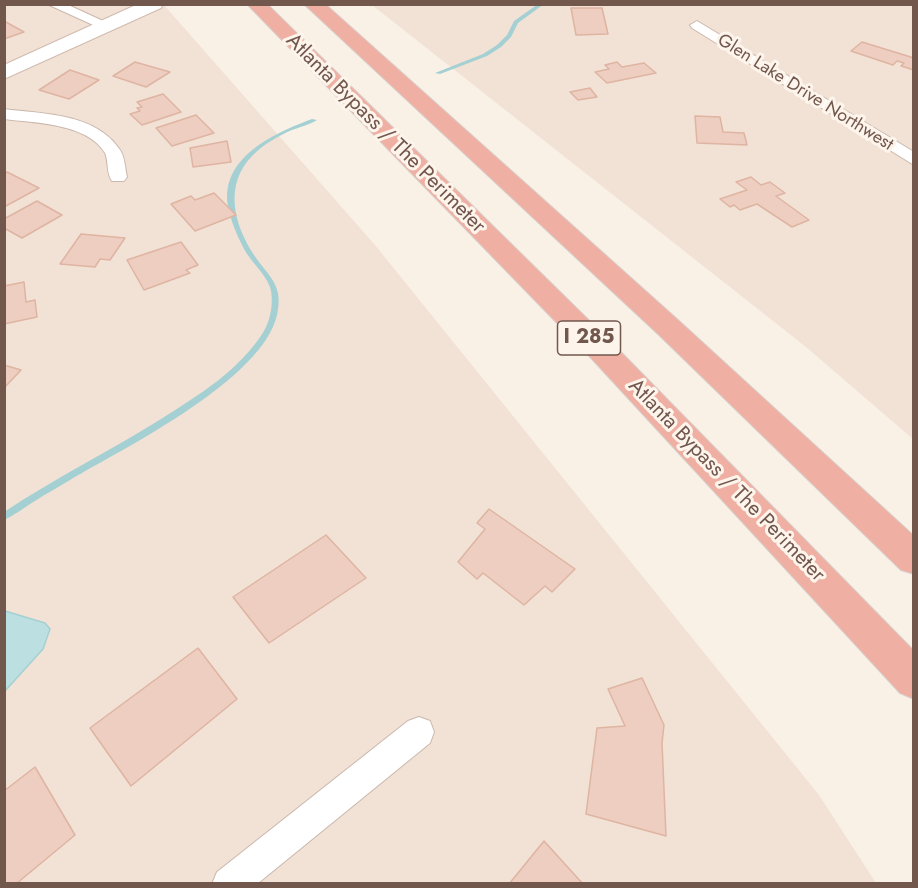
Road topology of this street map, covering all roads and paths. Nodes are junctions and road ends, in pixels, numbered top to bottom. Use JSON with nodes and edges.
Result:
{"nodes":[{"id":1,"x":53,"y":4,"type":"edge"},
{"id":2,"x":153,"y":4,"type":"edge"},
{"id":3,"x":256,"y":4,"type":"edge"},
{"id":4,"x":313,"y":4,"type":"edge"},
{"id":5,"x":698,"y":25,"type":"dead end"},
{"id":6,"x":107,"y":26,"type":"junction"},
{"id":7,"x":4,"y":73,"type":"edge"},
{"id":8,"x":4,"y":114,"type":"edge"},
{"id":9,"x":914,"y":160,"type":"edge"},
{"id":10,"x":118,"y":177,"type":"dead end"},
{"id":11,"x":914,"y":560,"type":"edge"},
{"id":12,"x":914,"y":680,"type":"edge"},
{"id":13,"x":419,"y":732,"type":"dead end"},
{"id":14,"x":229,"y":884,"type":"edge"}],
"edges":[{"from":1,"to":6,"type":"street"},
{"from":2,"to":6,"type":"street"},
{"from":3,"to":12,"type":"highway","name":"Atlanta Bypass / The Perimeter","number":"I 285"},
{"from":4,"to":11,"type":"highway","name":"Atlanta Bypass / The Perimeter","number":"I 285"},
{"from":5,"to":9,"type":"street","name":"Glen Lake Drive Northwest"},
{"from":6,"to":7,"type":"street"},
{"from":8,"to":10,"type":"street"},
{"from":13,"to":14,"type":"street"}]}
